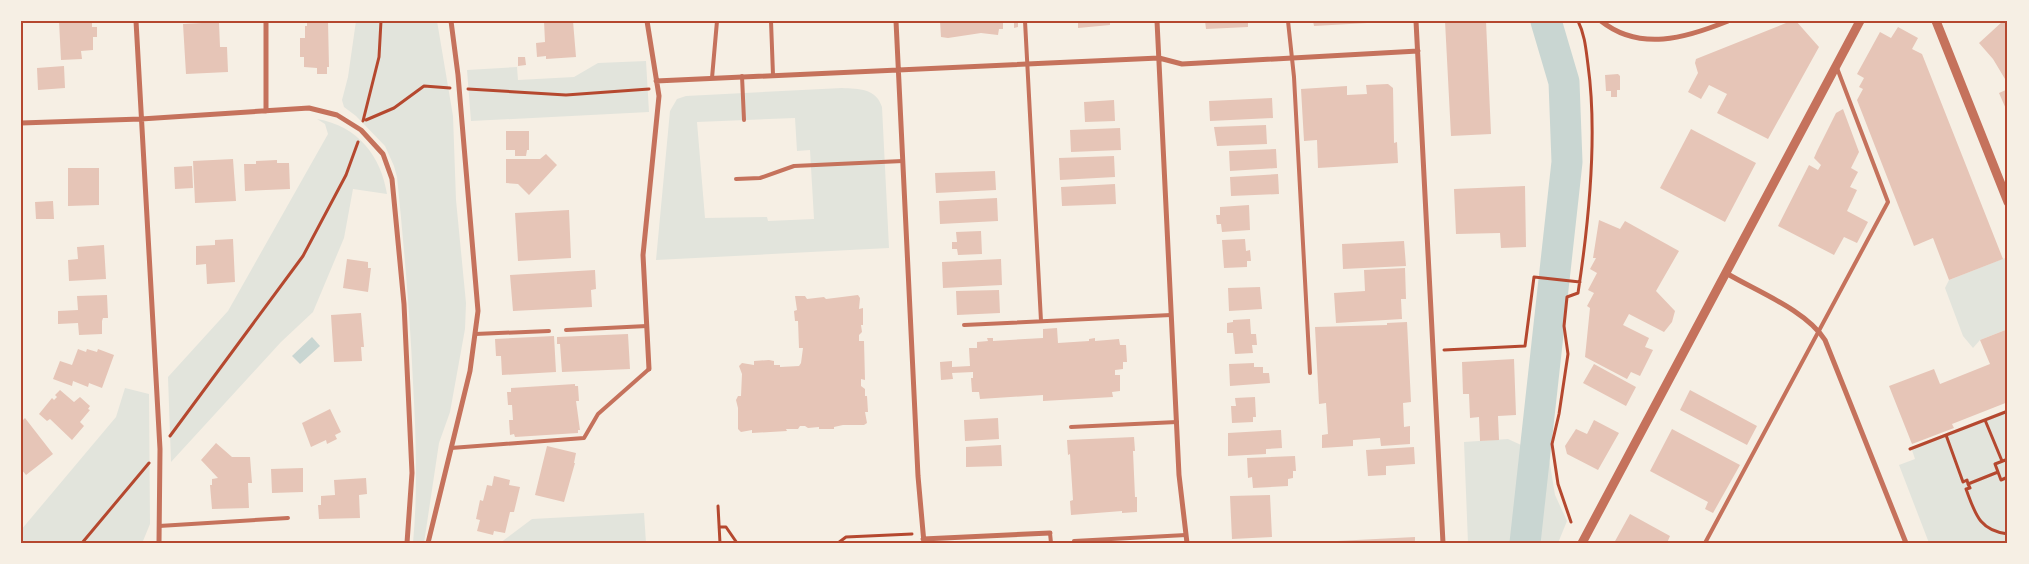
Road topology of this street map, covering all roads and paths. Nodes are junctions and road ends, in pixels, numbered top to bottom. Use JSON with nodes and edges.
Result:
{"nodes":[{"id":1,"x":136,"y":21,"type":"edge"},
{"id":2,"x":266,"y":21,"type":"edge"},
{"id":3,"x":382,"y":21,"type":"edge"},
{"id":4,"x":451,"y":21,"type":"edge"},
{"id":5,"x":647,"y":21,"type":"edge"},
{"id":6,"x":717,"y":21,"type":"edge"},
{"id":7,"x":771,"y":21,"type":"edge"},
{"id":8,"x":896,"y":21,"type":"edge"},
{"id":9,"x":1025,"y":21,"type":"edge"},
{"id":10,"x":1157,"y":21,"type":"edge"},
{"id":11,"x":1288,"y":21,"type":"edge"},
{"id":12,"x":1416,"y":21,"type":"edge"},
{"id":13,"x":1578,"y":21,"type":"edge"},
{"id":14,"x":1601,"y":21,"type":"edge"},
{"id":15,"x":1728,"y":21,"type":"edge"},
{"id":16,"x":1936,"y":21,"type":"edge"},
{"id":17,"x":1856,"y":22,"type":"edge"},
{"id":18,"x":1418,"y":51,"type":"junction"},
{"id":19,"x":1159,"y":58,"type":"junction"},
{"id":20,"x":1291,"y":58,"type":"junction"},
{"id":21,"x":1027,"y":64,"type":"junction"},
{"id":22,"x":1836,"y":66,"type":"junction"},
{"id":23,"x":898,"y":69,"type":"junction"},
{"id":24,"x":773,"y":75,"type":"junction"},
{"id":25,"x":742,"y":76,"type":"junction"},
{"id":26,"x":712,"y":78,"type":"junction"},
{"id":27,"x":656,"y":80,"type":"junction"},
{"id":28,"x":459,"y":88,"type":"junction"},
{"id":29,"x":657,"y":88,"type":"junction"},
{"id":30,"x":266,"y":111,"type":"junction"},
{"id":31,"x":141,"y":119,"type":"junction"},
{"id":32,"x":744,"y":120,"type":"dead end"},
{"id":33,"x":21,"y":122,"type":"edge"},
{"id":34,"x":359,"y":138,"type":"dead end"},
{"id":35,"x":902,"y":161,"type":"junction"},
{"id":36,"x":736,"y":179,"type":"dead end"},
{"id":37,"x":2008,"y":202,"type":"edge"},
{"id":38,"x":1725,"y":273,"type":"junction"},
{"id":39,"x":1580,"y":282,"type":"junction"},
{"id":40,"x":1171,"y":315,"type":"junction"},
{"id":41,"x":1041,"y":321,"type":"junction"},
{"id":42,"x":964,"y":324,"type":"dead end"},
{"id":43,"x":647,"y":326,"type":"junction"},
{"id":44,"x":566,"y":330,"type":"dead end"},
{"id":45,"x":549,"y":331,"type":"dead end"},
{"id":46,"x":1819,"y":331,"type":"junction"},
{"id":47,"x":475,"y":334,"type":"junction"},
{"id":48,"x":1433,"y":351,"type":"junction"},
{"id":49,"x":650,"y":370,"type":"joint"},
{"id":50,"x":1310,"y":373,"type":"dead end"},
{"id":51,"x":2008,"y":411,"type":"edge"},
{"id":52,"x":1985,"y":420,"type":"junction"},
{"id":53,"x":1177,"y":422,"type":"junction"},
{"id":54,"x":1071,"y":426,"type":"dead end"},
{"id":55,"x":1946,"y":435,"type":"junction"},
{"id":56,"x":451,"y":448,"type":"junction"},
{"id":57,"x":1910,"y":449,"type":"dead end"},
{"id":58,"x":160,"y":450,"type":"junction"},
{"id":59,"x":2008,"y":459,"type":"edge"},
{"id":60,"x":2002,"y":461,"type":"junction"},
{"id":61,"x":1998,"y":472,"type":"junction"},
{"id":62,"x":2008,"y":477,"type":"edge"},
{"id":63,"x":1968,"y":484,"type":"junction"},
{"id":64,"x":718,"y":506,"type":"dead end"},
{"id":65,"x":288,"y":518,"type":"dead end"},
{"id":66,"x":1571,"y":522,"type":"dead end"},
{"id":67,"x":159,"y":526,"type":"junction"},
{"id":68,"x":719,"y":527,"type":"junction"},
{"id":69,"x":1050,"y":533,"type":"joint"},
{"id":70,"x":2008,"y":534,"type":"edge"},
{"id":71,"x":1186,"y":535,"type":"junction"},
{"id":72,"x":923,"y":538,"type":"edge"},
{"id":73,"x":1074,"y":541,"type":"dead end"},
{"id":74,"x":82,"y":543,"type":"edge"},
{"id":75,"x":159,"y":543,"type":"edge"},
{"id":76,"x":407,"y":543,"type":"edge"},
{"id":77,"x":428,"y":543,"type":"edge"},
{"id":78,"x":720,"y":543,"type":"edge"},
{"id":79,"x":736,"y":543,"type":"edge"},
{"id":80,"x":838,"y":543,"type":"edge"},
{"id":81,"x":1051,"y":543,"type":"edge"},
{"id":82,"x":1187,"y":543,"type":"edge"},
{"id":83,"x":1443,"y":543,"type":"edge"},
{"id":84,"x":1582,"y":543,"type":"edge"},
{"id":85,"x":1706,"y":543,"type":"edge"},
{"id":86,"x":1906,"y":543,"type":"edge"}],
"edges":[{"from":1,"to":31,"type":"street"},
{"from":2,"to":30,"type":"street"},
{"from":3,"to":28,"type":"path"},
{"from":4,"to":28,"type":"street"},
{"from":5,"to":27,"type":"street"},
{"from":6,"to":26,"type":"lane"},
{"from":7,"to":24,"type":"lane"},
{"from":8,"to":23,"type":"street"},
{"from":9,"to":21,"type":"lane"},
{"from":10,"to":19,"type":"street"},
{"from":11,"to":20,"type":"lane"},
{"from":12,"to":18,"type":"street"},
{"from":13,"to":39,"type":"path"},
{"from":14,"to":15,"type":"street"},
{"from":16,"to":37,"type":"street"},
{"from":17,"to":22,"type":"street"},
{"from":18,"to":20,"type":"street"},
{"from":18,"to":48,"type":"street"},
{"from":19,"to":20,"type":"street"},
{"from":19,"to":21,"type":"street"},
{"from":19,"to":40,"type":"street"},
{"from":20,"to":50,"type":"lane"},
{"from":21,"to":23,"type":"street"},
{"from":21,"to":41,"type":"lane"},
{"from":22,"to":38,"type":"street"},
{"from":22,"to":46,"type":"lane"},
{"from":23,"to":24,"type":"street"},
{"from":23,"to":35,"type":"street"},
{"from":24,"to":25,"type":"street"},
{"from":25,"to":26,"type":"street"},
{"from":25,"to":32,"type":"lane"},
{"from":26,"to":27,"type":"street"},
{"from":27,"to":29,"type":"street"},
{"from":28,"to":29,"type":"path"},
{"from":28,"to":47,"type":"street"},
{"from":29,"to":43,"type":"street"},
{"from":30,"to":31,"type":"street"},
{"from":30,"to":76,"type":"street"},
{"from":31,"to":33,"type":"street"},
{"from":31,"to":58,"type":"street"},
{"from":34,"to":58,"type":"path"},
{"from":35,"to":36,"type":"lane"},
{"from":35,"to":72,"type":"street"},
{"from":38,"to":46,"type":"street"},
{"from":38,"to":84,"type":"street"},
{"from":39,"to":48,"type":"path"},
{"from":39,"to":66,"type":"path"},
{"from":40,"to":41,"type":"lane"},
{"from":40,"to":53,"type":"street"},
{"from":41,"to":42,"type":"lane"},
{"from":43,"to":44,"type":"lane"},
{"from":43,"to":49,"type":"street"},
{"from":45,"to":47,"type":"lane"},
{"from":46,"to":85,"type":"lane"},
{"from":46,"to":86,"type":"street"},
{"from":47,"to":56,"type":"street"},
{"from":48,"to":83,"type":"street"},
{"from":49,"to":56,"type":"lane"},
{"from":51,"to":52,"type":"path"},
{"from":52,"to":55,"type":"path"},
{"from":52,"to":60,"type":"path"},
{"from":53,"to":54,"type":"lane"},
{"from":53,"to":71,"type":"street"},
{"from":55,"to":57,"type":"path"},
{"from":55,"to":63,"type":"path"},
{"from":56,"to":77,"type":"street"},
{"from":58,"to":67,"type":"street"},
{"from":58,"to":74,"type":"path"},
{"from":59,"to":60,"type":"path"},
{"from":60,"to":61,"type":"path"},
{"from":61,"to":62,"type":"path"},
{"from":61,"to":63,"type":"path"},
{"from":63,"to":70,"type":"path"},
{"from":64,"to":68,"type":"path"},
{"from":65,"to":67,"type":"lane"},
{"from":67,"to":75,"type":"street"},
{"from":68,"to":78,"type":"path"},
{"from":68,"to":79,"type":"path"},
{"from":69,"to":72,"type":"street"},
{"from":69,"to":81,"type":"lane"},
{"from":71,"to":73,"type":"lane"},
{"from":71,"to":82,"type":"street"},
{"from":72,"to":80,"type":"path"}]}
